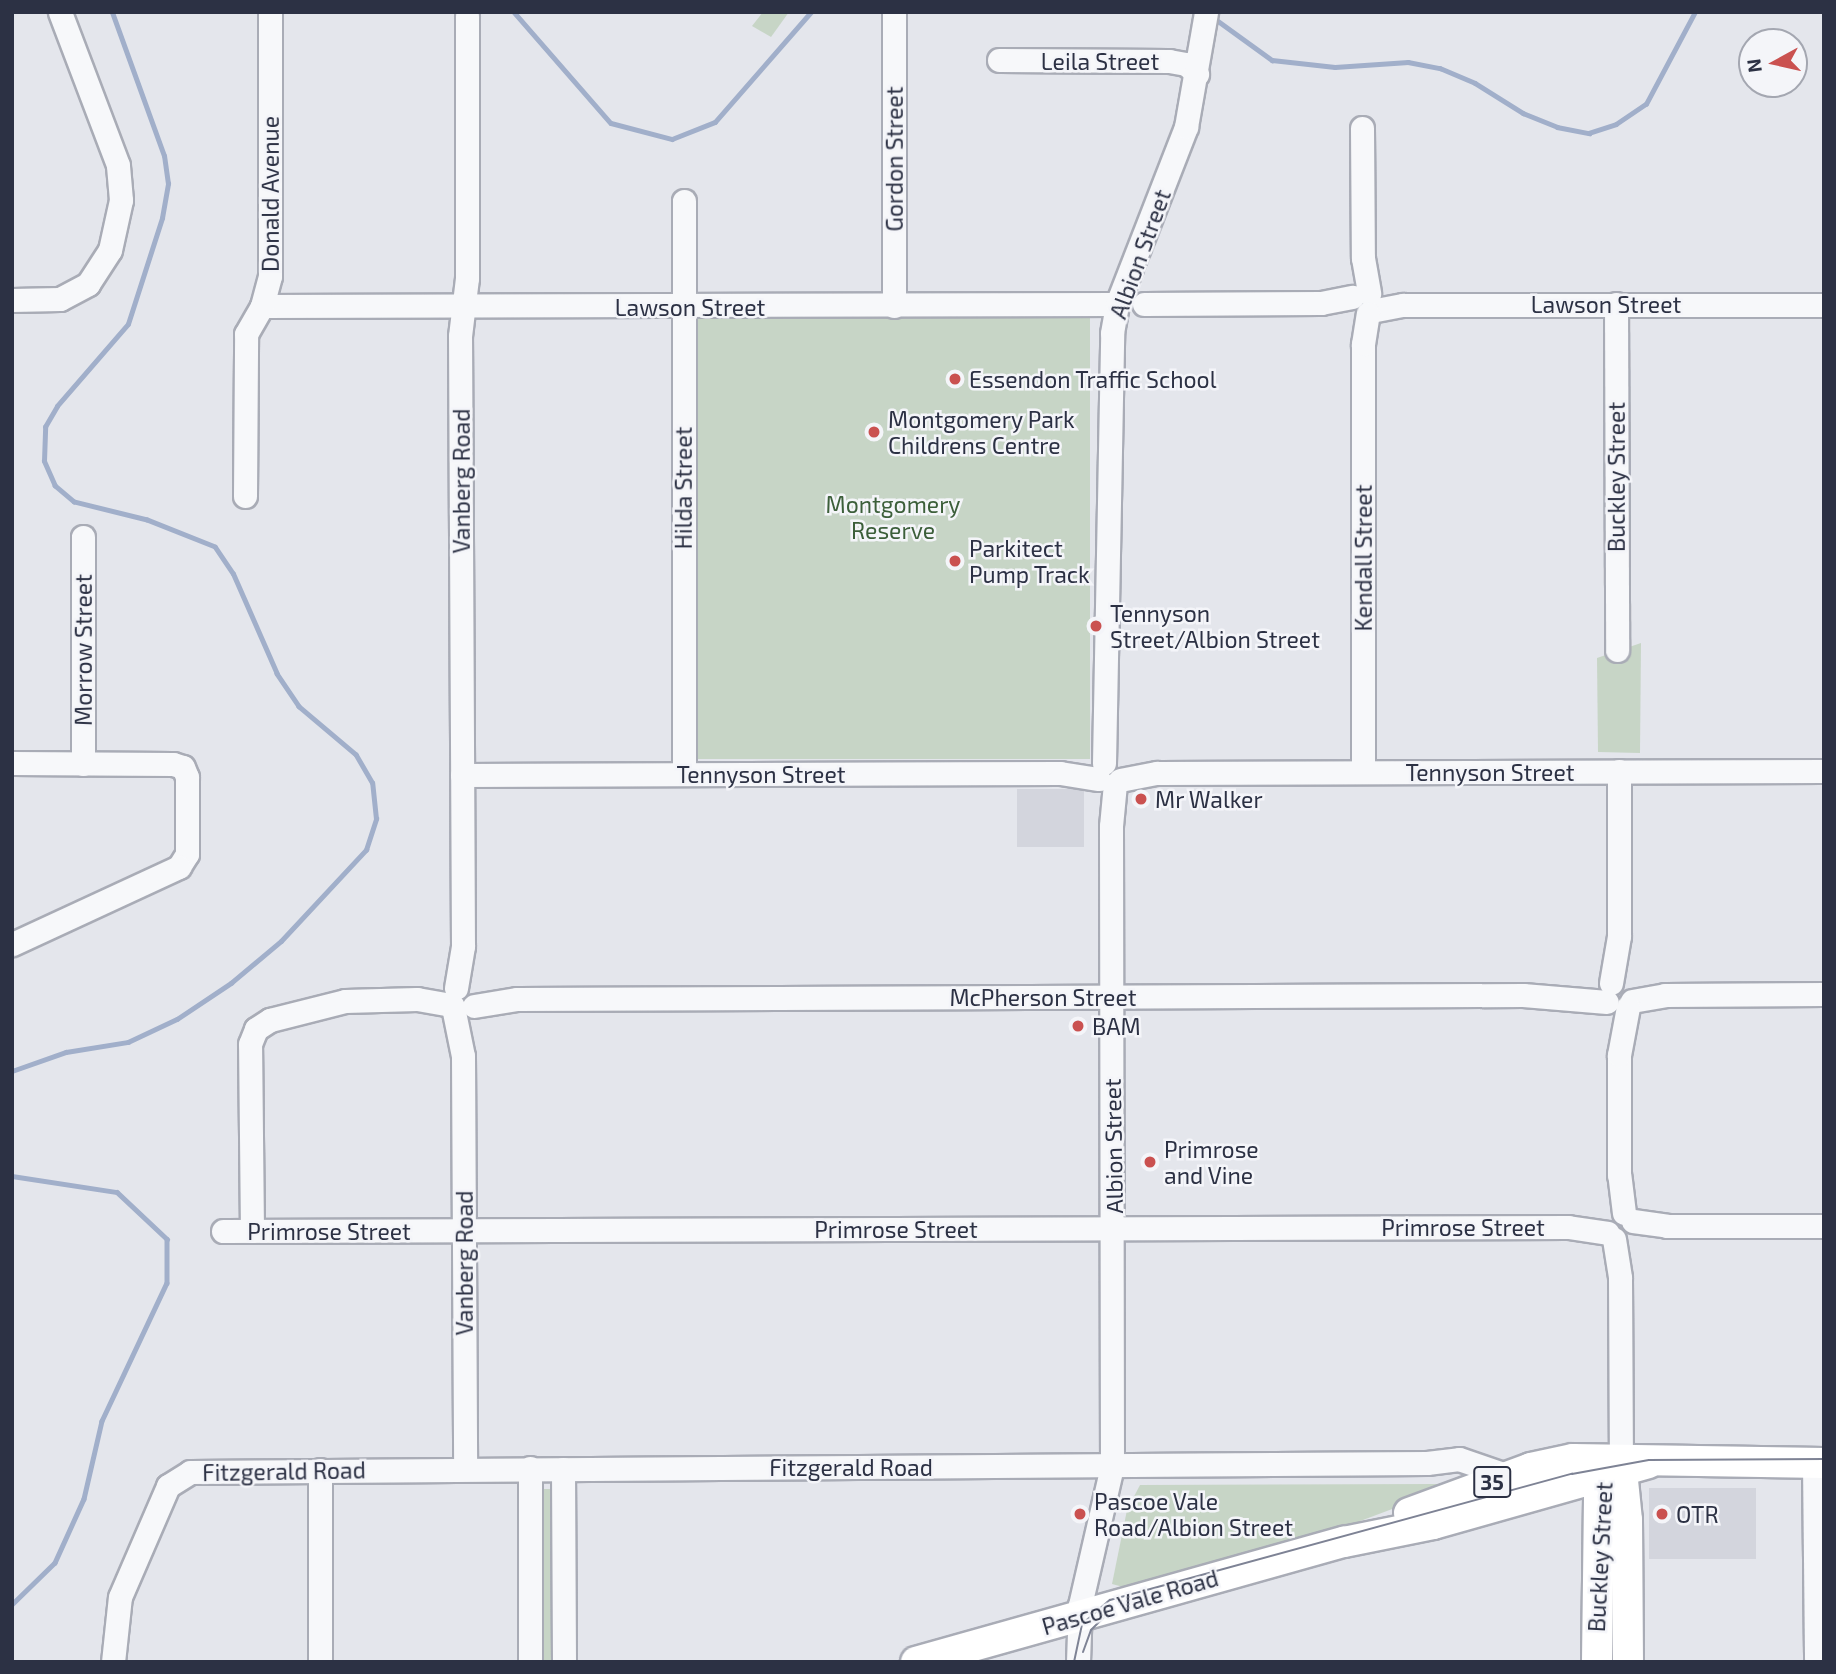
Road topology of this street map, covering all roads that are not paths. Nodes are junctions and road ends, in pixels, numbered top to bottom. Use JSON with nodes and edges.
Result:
{"nodes":[{"id":1,"x":60,"y":12,"type":"edge"},
{"id":2,"x":270,"y":12,"type":"edge"},
{"id":3,"x":894,"y":12,"type":"edge"},
{"id":4,"x":1206,"y":12,"type":"edge"},
{"id":5,"x":467,"y":16,"type":"dead end"},
{"id":6,"x":999,"y":60,"type":"dead end"},
{"id":7,"x":1197,"y":74,"type":"junction"},
{"id":8,"x":1363,"y":128,"type":"dead end"},
{"id":9,"x":684,"y":201,"type":"dead end"},
{"id":10,"x":12,"y":300,"type":"edge"},
{"id":11,"x":1819,"y":302,"type":"edge"},
{"id":12,"x":1616,"y":303,"type":"junction"},
{"id":13,"x":1117,"y":304,"type":"junction"},
{"id":14,"x":1144,"y":304,"type":"dead end"},
{"id":15,"x":1362,"y":304,"type":"junction"},
{"id":16,"x":262,"y":306,"type":"junction"},
{"id":17,"x":683,"y":306,"type":"junction"},
{"id":18,"x":894,"y":306,"type":"junction"},
{"id":19,"x":463,"y":307,"type":"junction"},
{"id":20,"x":245,"y":496,"type":"dead end"},
{"id":21,"x":83,"y":537,"type":"dead end"},
{"id":22,"x":1616,"y":650,"type":"dead end"},
{"id":23,"x":12,"y":763,"type":"edge"},
{"id":24,"x":83,"y":764,"type":"junction"},
{"id":25,"x":1619,"y":771,"type":"junction"},
{"id":26,"x":1824,"y":771,"type":"edge"},
{"id":27,"x":1363,"y":772,"type":"junction"},
{"id":28,"x":1110,"y":773,"type":"junction"},
{"id":29,"x":684,"y":774,"type":"junction"},
{"id":30,"x":462,"y":775,"type":"junction"},
{"id":31,"x":12,"y":944,"type":"edge"},
{"id":32,"x":1824,"y":994,"type":"edge"},
{"id":33,"x":1619,"y":995,"type":"junction"},
{"id":34,"x":1111,"y":997,"type":"junction"},
{"id":35,"x":463,"y":998,"type":"junction"},
{"id":36,"x":1824,"y":1226,"type":"edge"},
{"id":37,"x":1620,"y":1227,"type":"junction"},
{"id":38,"x":1114,"y":1228,"type":"junction"},
{"id":39,"x":223,"y":1231,"type":"dead end"},
{"id":40,"x":251,"y":1231,"type":"junction"},
{"id":41,"x":464,"y":1231,"type":"junction"},
{"id":42,"x":1819,"y":1463,"type":"edge"},
{"id":43,"x":1112,"y":1466,"type":"junction"},
{"id":44,"x":530,"y":1468,"type":"junction"},
{"id":45,"x":1624,"y":1468,"type":"junction"},
{"id":46,"x":465,"y":1469,"type":"junction"},
{"id":47,"x":563,"y":1469,"type":"junction"},
{"id":48,"x":320,"y":1470,"type":"junction"},
{"id":49,"x":1509,"y":1476,"type":"junction"},
{"id":50,"x":1344,"y":1542,"type":"junction"},
{"id":51,"x":1627,"y":1555,"type":"junction"},
{"id":52,"x":1596,"y":1562,"type":"junction"},
{"id":53,"x":1079,"y":1616,"type":"junction"},
{"id":54,"x":113,"y":1662,"type":"edge"},
{"id":55,"x":320,"y":1662,"type":"edge"},
{"id":56,"x":530,"y":1662,"type":"edge"},
{"id":57,"x":564,"y":1662,"type":"edge"},
{"id":58,"x":916,"y":1662,"type":"edge"},
{"id":59,"x":1077,"y":1662,"type":"edge"},
{"id":60,"x":1597,"y":1662,"type":"edge"},
{"id":61,"x":1628,"y":1662,"type":"edge"},
{"id":62,"x":1816,"y":1662,"type":"edge"}],
"edges":[{"from":1,"to":10,"type":"street"},
{"from":2,"to":16,"type":"street","name":"Donald Avenue"},
{"from":3,"to":18,"type":"street","name":"Gordon Street"},
{"from":4,"to":7,"type":"street","name":"Albion Street"},
{"from":5,"to":19,"type":"street","name":"Vanberg Road"},
{"from":6,"to":7,"type":"street","name":"Leila Street"},
{"from":7,"to":13,"type":"street","name":"Albion Street"},
{"from":8,"to":15,"type":"street","name":"Kendall Street"},
{"from":9,"to":17,"type":"street","name":"Hilda Street"},
{"from":11,"to":12,"type":"street","name":"Lawson Street"},
{"from":12,"to":15,"type":"street","name":"Lawson Street"},
{"from":12,"to":22,"type":"street","name":"Buckley Street"},
{"from":13,"to":18,"type":"street","name":"Lawson Street"},
{"from":13,"to":28,"type":"street","name":"Albion Street"},
{"from":14,"to":15,"type":"street","name":"Lawson Street"},
{"from":15,"to":27,"type":"street","name":"Kendall Street"},
{"from":16,"to":19,"type":"street","name":"Lawson Street"},
{"from":16,"to":20,"type":"street","name":"Donald Avenue"},
{"from":17,"to":18,"type":"street","name":"Lawson Street"},
{"from":17,"to":19,"type":"street","name":"Lawson Street"},
{"from":17,"to":29,"type":"street","name":"Hilda Street"},
{"from":19,"to":30,"type":"street","name":"Vanberg Road"},
{"from":21,"to":24,"type":"street","name":"Morrow Street"},
{"from":23,"to":24,"type":"street"},
{"from":24,"to":31,"type":"street"},
{"from":25,"to":26,"type":"street","name":"Tennyson Street"},
{"from":25,"to":27,"type":"street","name":"Tennyson Street"},
{"from":25,"to":33,"type":"street","name":"Buckley Street"},
{"from":27,"to":28,"type":"street","name":"Tennyson Street"},
{"from":28,"to":29,"type":"street","name":"Tennyson Street"},
{"from":28,"to":34,"type":"street","name":"Albion Street"},
{"from":29,"to":30,"type":"street","name":"Tennyson Street"},
{"from":30,"to":35,"type":"street","name":"Vanberg Road"},
{"from":32,"to":33,"type":"street","name":"McPherson Street"},
{"from":33,"to":34,"type":"street","name":"McPherson Street"},
{"from":33,"to":37,"type":"street","name":"Buckley Street"},
{"from":34,"to":35,"type":"street","name":"McPherson Street"},
{"from":34,"to":38,"type":"street","name":"Albion Street"},
{"from":35,"to":40,"type":"street","name":"McPherson Street"},
{"from":35,"to":41,"type":"street","name":"Vanberg Road"},
{"from":36,"to":37,"type":"street","name":"Primrose Street"},
{"from":37,"to":38,"type":"street","name":"Primrose Street"},
{"from":37,"to":45,"type":"street","name":"Buckley Street"},
{"from":38,"to":41,"type":"street","name":"Primrose Street"},
{"from":38,"to":43,"type":"street","name":"Albion Street"},
{"from":39,"to":40,"type":"street","name":"Primrose Street"},
{"from":40,"to":41,"type":"street","name":"Primrose Street"},
{"from":41,"to":46,"type":"street","name":"Vanberg Road"},
{"from":42,"to":45,"type":"main road","name":"Pascoe Vale Road","number":"35"},
{"from":42,"to":62,"type":"street"},
{"from":43,"to":47,"type":"street","name":"Fitzgerald Road"},
{"from":43,"to":49,"type":"street","name":"Fitzgerald Road"},
{"from":43,"to":53,"type":"street","name":"Albion Street"},
{"from":44,"to":46,"type":"street","name":"Fitzgerald Road"},
{"from":44,"to":47,"type":"street","name":"Fitzgerald Road"},
{"from":44,"to":56,"type":"street"},
{"from":45,"to":49,"type":"main road","name":"Pascoe Vale Road","number":"35"},
{"from":45,"to":50,"type":"main road","name":"Pascoe Vale Road","number":"35"},
{"from":45,"to":51,"type":"main road","name":"Buckley Street"},
{"from":45,"to":52,"type":"main road","name":"Buckley Street"},
{"from":46,"to":48,"type":"street","name":"Fitzgerald Road"},
{"from":47,"to":57,"type":"street"},
{"from":48,"to":54,"type":"street","name":"Fitzgerald Road"},
{"from":48,"to":55,"type":"street"},
{"from":49,"to":50,"type":"main road","name":"Pascoe Vale Road","number":"35"},
{"from":50,"to":53,"type":"main road","name":"Pascoe Vale Road","number":"35"},
{"from":51,"to":52,"type":"main road"},
{"from":51,"to":61,"type":"main road","name":"Buckley Street"},
{"from":52,"to":60,"type":"main road","name":"Buckley Street"},
{"from":53,"to":58,"type":"main road","name":"Pascoe Vale Road","number":"35"},
{"from":53,"to":59,"type":"street","name":"Albion Street"}]}
